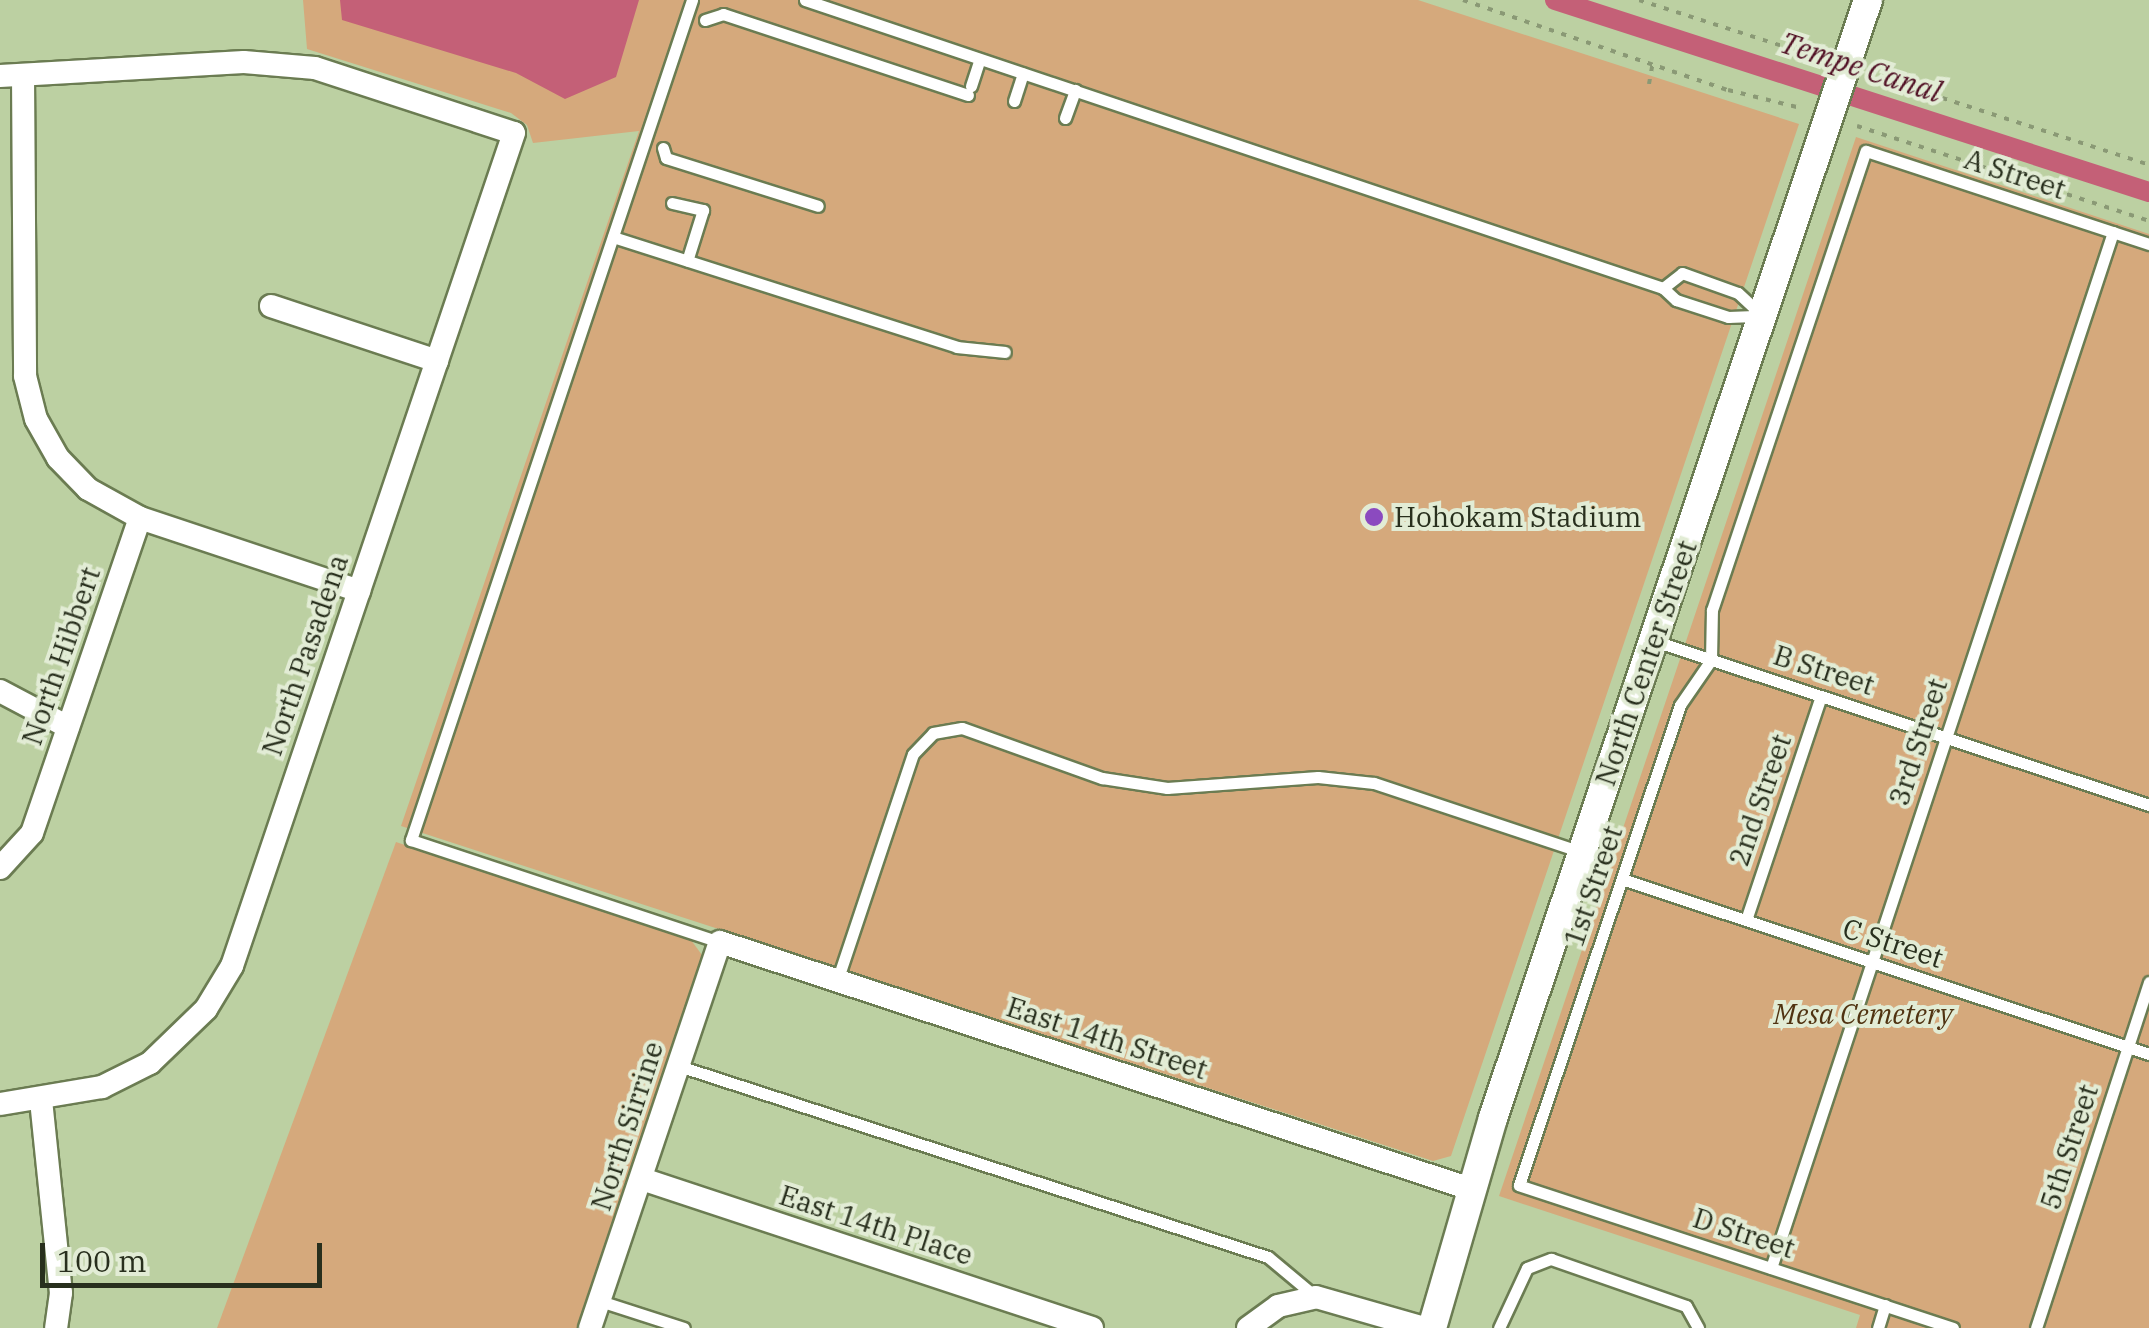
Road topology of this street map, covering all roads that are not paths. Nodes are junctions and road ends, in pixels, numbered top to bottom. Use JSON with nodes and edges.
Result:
{"nodes":[{"id":1,"x":692,"y":0,"type":"edge"},
{"id":2,"x":804,"y":0,"type":"edge"},
{"id":3,"x":1868,"y":0,"type":"edge"},
{"id":4,"x":705,"y":20,"type":"dead end"},
{"id":5,"x":980,"y":59,"type":"junction"},
{"id":6,"x":1023,"y":73,"type":"junction"},
{"id":7,"x":11,"y":76,"type":"edge"},
{"id":8,"x":1075,"y":90,"type":"junction"},
{"id":9,"x":1014,"y":100,"type":"dead end"},
{"id":10,"x":1066,"y":118,"type":"dead end"},
{"id":11,"x":664,"y":148,"type":"dead end"},
{"id":12,"x":672,"y":203,"type":"dead end"},
{"id":13,"x":818,"y":206,"type":"dead end"},
{"id":14,"x":2113,"y":232,"type":"junction"},
{"id":15,"x":613,"y":237,"type":"junction"},
{"id":16,"x":2149,"y":244,"type":"edge"},
{"id":17,"x":687,"y":261,"type":"junction"},
{"id":18,"x":1664,"y":288,"type":"junction"},
{"id":19,"x":271,"y":306,"type":"dead end"},
{"id":20,"x":10,"y":316,"type":"edge"},
{"id":21,"x":1763,"y":316,"type":"junction"},
{"id":22,"x":1005,"y":352,"type":"dead end"},
{"id":23,"x":437,"y":361,"type":"junction"},
{"id":24,"x":140,"y":518,"type":"junction"},
{"id":25,"x":359,"y":591,"type":"junction"},
{"id":26,"x":1653,"y":641,"type":"junction"},
{"id":27,"x":1711,"y":660,"type":"junction"},
{"id":28,"x":0,"y":691,"type":"edge"},
{"id":29,"x":1821,"y":696,"type":"junction"},
{"id":30,"x":68,"y":727,"type":"junction"},
{"id":31,"x":1946,"y":737,"type":"junction"},
{"id":32,"x":2149,"y":805,"type":"edge"},
{"id":33,"x":1582,"y":852,"type":"junction"},
{"id":34,"x":4,"y":866,"type":"edge"},
{"id":35,"x":1622,"y":878,"type":"junction"},
{"id":36,"x":1746,"y":920,"type":"junction"},
{"id":37,"x":720,"y":942,"type":"junction"},
{"id":38,"x":1872,"y":962,"type":"junction"},
{"id":39,"x":837,"y":980,"type":"junction"},
{"id":40,"x":2149,"y":982,"type":"edge"},
{"id":41,"x":2128,"y":1047,"type":"junction"},
{"id":42,"x":2149,"y":1054,"type":"edge"},
{"id":43,"x":679,"y":1066,"type":"junction"},
{"id":44,"x":41,"y":1100,"type":"junction"},
{"id":45,"x":0,"y":1104,"type":"edge"},
{"id":46,"x":642,"y":1179,"type":"junction"},
{"id":47,"x":1519,"y":1185,"type":"joint"},
{"id":48,"x":1474,"y":1190,"type":"junction"},
{"id":49,"x":1771,"y":1268,"type":"junction"},
{"id":50,"x":1316,"y":1297,"type":"junction"},
{"id":51,"x":600,"y":1301,"type":"junction"},
{"id":52,"x":1885,"y":1305,"type":"junction"},
{"id":53,"x":56,"y":1328,"type":"edge"},
{"id":54,"x":590,"y":1328,"type":"edge"},
{"id":55,"x":684,"y":1328,"type":"edge"},
{"id":56,"x":1092,"y":1328,"type":"edge"},
{"id":57,"x":1248,"y":1328,"type":"edge"},
{"id":58,"x":1428,"y":1328,"type":"edge"},
{"id":59,"x":1499,"y":1328,"type":"edge"},
{"id":60,"x":1698,"y":1328,"type":"edge"},
{"id":61,"x":1878,"y":1328,"type":"edge"},
{"id":62,"x":1953,"y":1328,"type":"edge"},
{"id":63,"x":2036,"y":1328,"type":"edge"}],
"edges":[{"from":1,"to":15,"type":"lane"},
{"from":2,"to":5,"type":"lane"},
{"from":3,"to":21,"type":"street","name":"North Center Street"},
{"from":4,"to":5,"type":"lane"},
{"from":5,"to":6,"type":"lane"},
{"from":6,"to":8,"type":"lane"},
{"from":6,"to":9,"type":"lane"},
{"from":7,"to":20,"type":"street"},
{"from":7,"to":23,"type":"street","name":"North Pasadena"},
{"from":8,"to":10,"type":"lane"},
{"from":8,"to":18,"type":"lane"},
{"from":11,"to":13,"type":"lane"},
{"from":12,"to":17,"type":"lane"},
{"from":14,"to":16,"type":"lane","name":"A Street"},
{"from":14,"to":27,"type":"lane","name":"A Street"},
{"from":14,"to":31,"type":"lane","name":"3rd Street"},
{"from":15,"to":17,"type":"lane"},
{"from":15,"to":37,"type":"lane"},
{"from":17,"to":22,"type":"lane"},
{"from":18,"to":21,"type":"lane"},
{"from":18,"to":21,"type":"lane"},
{"from":19,"to":23,"type":"street"},
{"from":20,"to":24,"type":"street"},
{"from":21,"to":26,"type":"street","name":"North Center Street"},
{"from":23,"to":25,"type":"street","name":"North Pasadena"},
{"from":24,"to":25,"type":"street"},
{"from":24,"to":30,"type":"street","name":"North Hibbert"},
{"from":25,"to":44,"type":"street","name":"North Pasadena"},
{"from":26,"to":27,"type":"lane","name":"B Street"},
{"from":26,"to":33,"type":"street","name":"North Center Street"},
{"from":27,"to":29,"type":"lane","name":"B Street"},
{"from":27,"to":35,"type":"lane","name":"1st Street"},
{"from":28,"to":30,"type":"street"},
{"from":29,"to":31,"type":"lane","name":"B Street"},
{"from":29,"to":36,"type":"lane","name":"2nd Street"},
{"from":30,"to":34,"type":"street","name":"North Hibbert"},
{"from":31,"to":32,"type":"lane","name":"B Street"},
{"from":31,"to":38,"type":"lane","name":"3rd Street"},
{"from":33,"to":39,"type":"lane"},
{"from":33,"to":48,"type":"street","name":"North Center Street"},
{"from":35,"to":36,"type":"lane","name":"C Street"},
{"from":35,"to":47,"type":"lane","name":"1st Street"},
{"from":36,"to":38,"type":"lane","name":"C Street"},
{"from":37,"to":39,"type":"street","name":"East 14th Street"},
{"from":37,"to":43,"type":"street","name":"North Sirrine"},
{"from":38,"to":41,"type":"lane","name":"C Street"},
{"from":38,"to":49,"type":"lane","name":"3rd Street"},
{"from":39,"to":48,"type":"street","name":"East 14th Street"},
{"from":40,"to":41,"type":"lane","name":"5th Street"},
{"from":41,"to":42,"type":"lane","name":"C Street"},
{"from":41,"to":63,"type":"lane","name":"5th Street"},
{"from":43,"to":46,"type":"street","name":"North Sirrine"},
{"from":43,"to":50,"type":"lane"},
{"from":44,"to":45,"type":"street","name":"North Pasadena"},
{"from":44,"to":53,"type":"street"},
{"from":46,"to":51,"type":"street","name":"North Sirrine"},
{"from":46,"to":56,"type":"street","name":"East 14th Place"},
{"from":47,"to":49,"type":"lane","name":"D Street"},
{"from":48,"to":58,"type":"street","name":"North Center Street"},
{"from":49,"to":52,"type":"lane","name":"D Street"},
{"from":50,"to":57,"type":"street"},
{"from":50,"to":58,"type":"street"},
{"from":51,"to":54,"type":"street","name":"North Sirrine"},
{"from":51,"to":55,"type":"lane"},
{"from":52,"to":61,"type":"lane"},
{"from":52,"to":62,"type":"lane","name":"D Street"},
{"from":59,"to":60,"type":"lane"}]}
